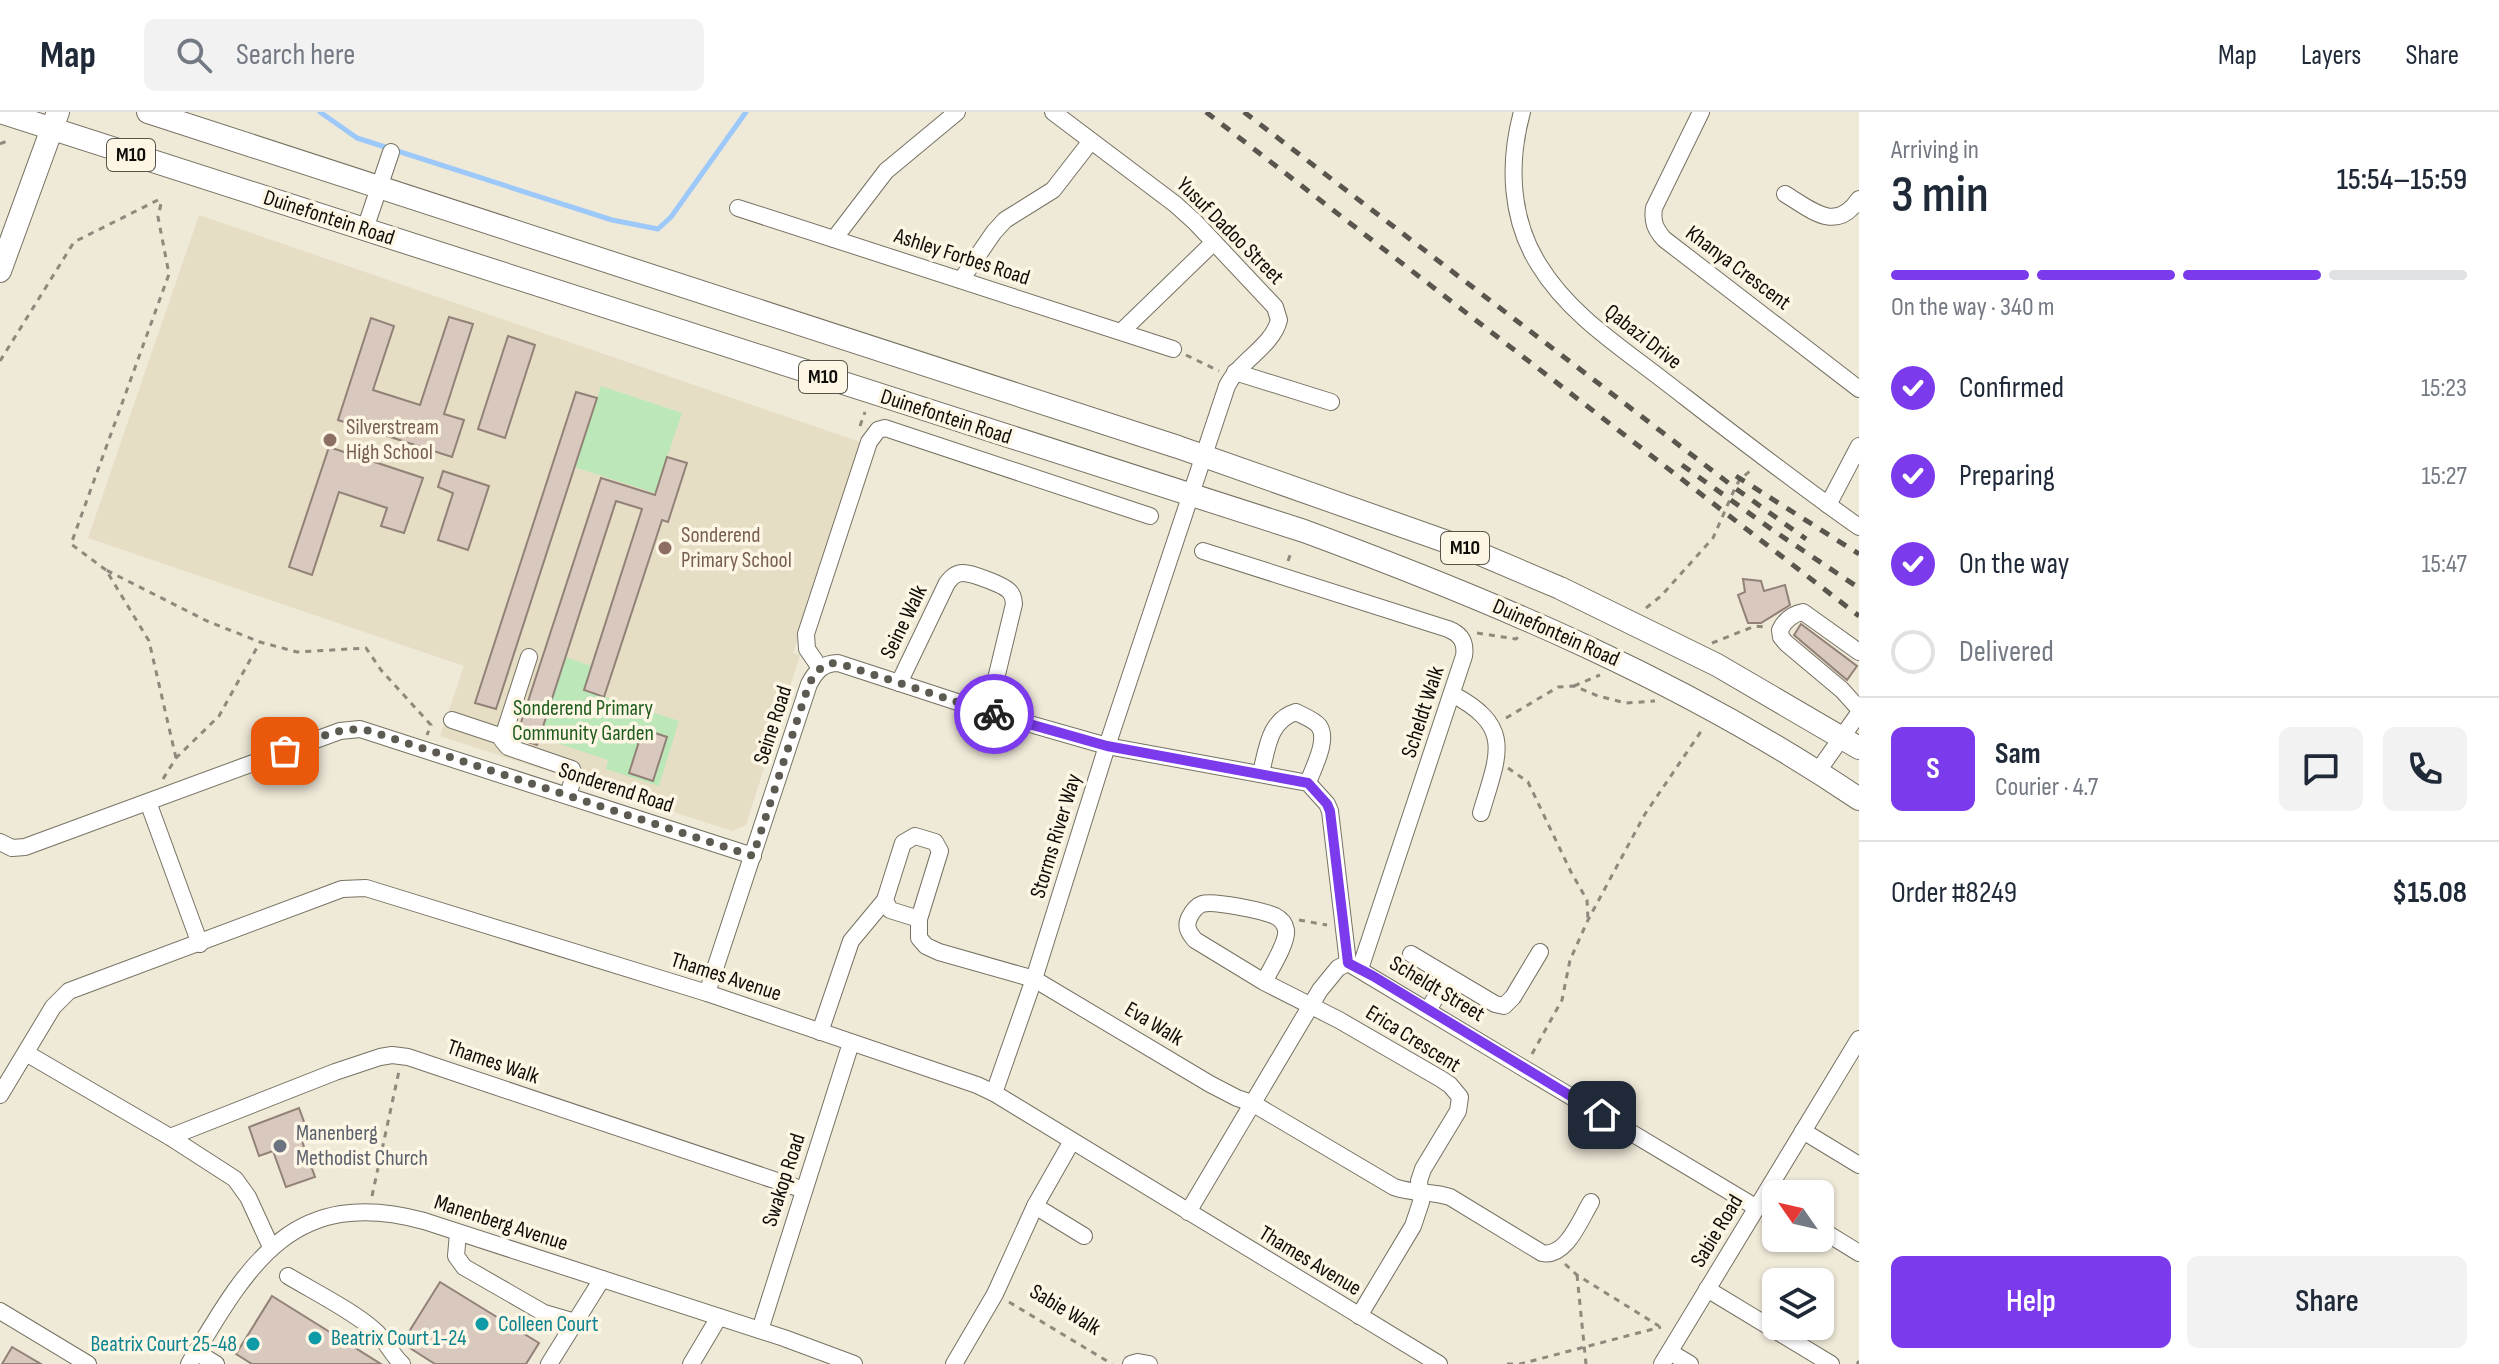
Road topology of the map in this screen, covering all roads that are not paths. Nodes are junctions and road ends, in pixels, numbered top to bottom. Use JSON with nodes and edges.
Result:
{"nodes":[{"id":1,"x":0,"y":112,"type":"edge"},
{"id":2,"x":148,"y":112,"type":"edge"},
{"id":3,"x":957,"y":112,"type":"edge"},
{"id":4,"x":1053,"y":112,"type":"edge"},
{"id":5,"x":1522,"y":112,"type":"edge"},
{"id":6,"x":1701,"y":112,"type":"edge"},
{"id":7,"x":54,"y":121,"type":"edge"},
{"id":8,"x":1091,"y":141,"type":"junction"},
{"id":9,"x":391,"y":152,"type":"dead end"},
{"id":10,"x":379,"y":187,"type":"junction"},
{"id":11,"x":1785,"y":194,"type":"dead end"},
{"id":12,"x":1859,"y":199,"type":"edge"},
{"id":13,"x":738,"y":208,"type":"dead end"},
{"id":14,"x":365,"y":229,"type":"junction"},
{"id":15,"x":834,"y":239,"type":"junction"},
{"id":16,"x":1214,"y":242,"type":"junction"},
{"id":17,"x":0,"y":271,"type":"edge"},
{"id":18,"x":961,"y":280,"type":"junction"},
{"id":19,"x":1122,"y":331,"type":"junction"},
{"id":20,"x":1177,"y":351,"type":"road end"},
{"id":21,"x":1229,"y":373,"type":"junction"},
{"id":22,"x":1859,"y":389,"type":"edge"},
{"id":23,"x":1331,"y":402,"type":"dead end"},
{"id":24,"x":1859,"y":446,"type":"edge"},
{"id":25,"x":1204,"y":456,"type":"junction"},
{"id":26,"x":1190,"y":495,"type":"junction"},
{"id":27,"x":1828,"y":505,"type":"junction"},
{"id":28,"x":1150,"y":516,"type":"dead end"},
{"id":29,"x":1859,"y":527,"type":"edge"},
{"id":30,"x":1203,"y":551,"type":"dead end"},
{"id":31,"x":1859,"y":652,"type":"edge"},
{"id":32,"x":529,"y":657,"type":"dead end"},
{"id":33,"x":820,"y":668,"type":"junction"},
{"id":34,"x":899,"y":683,"type":"junction"},
{"id":35,"x":1452,"y":694,"type":"junction"},
{"id":36,"x":1859,"y":711,"type":"edge"},
{"id":37,"x":988,"y":712,"type":"junction"},
{"id":38,"x":452,"y":720,"type":"dead end"},
{"id":39,"x":503,"y":737,"type":"junction"},
{"id":40,"x":1850,"y":743,"type":"edge"},
{"id":41,"x":1107,"y":746,"type":"junction"},
{"id":42,"x":1818,"y":771,"type":"junction"},
{"id":43,"x":1261,"y":773,"type":"junction"},
{"id":44,"x":1308,"y":783,"type":"junction"},
{"id":45,"x":568,"y":795,"type":"junction"},
{"id":46,"x":1859,"y":799,"type":"edge"},
{"id":47,"x":148,"y":802,"type":"junction"},
{"id":48,"x":1481,"y":813,"type":"dead end"},
{"id":49,"x":0,"y":842,"type":"edge"},
{"id":50,"x":753,"y":856,"type":"junction"},
{"id":51,"x":885,"y":900,"type":"junction"},
{"id":52,"x":919,"y":919,"type":"junction"},
{"id":53,"x":200,"y":944,"type":"junction"},
{"id":54,"x":1540,"y":952,"type":"dead end"},
{"id":55,"x":1411,"y":954,"type":"dead end"},
{"id":56,"x":1354,"y":966,"type":"junction"},
{"id":57,"x":1448,"y":977,"type":"junction"},
{"id":58,"x":1034,"y":979,"type":"junction"},
{"id":59,"x":1264,"y":982,"type":"junction"},
{"id":60,"x":707,"y":993,"type":"junction"},
{"id":61,"x":1311,"y":1005,"type":"junction"},
{"id":62,"x":1428,"y":1010,"type":"junction"},
{"id":63,"x":820,"y":1032,"type":"junction"},
{"id":64,"x":1859,"y":1039,"type":"edge"},
{"id":65,"x":851,"y":1043,"type":"junction"},
{"id":66,"x":26,"y":1053,"type":"junction"},
{"id":67,"x":994,"y":1093,"type":"junction"},
{"id":68,"x":0,"y":1095,"type":"edge"},
{"id":69,"x":1252,"y":1103,"type":"junction"},
{"id":70,"x":1803,"y":1131,"type":"junction"},
{"id":71,"x":170,"y":1137,"type":"junction"},
{"id":72,"x":1072,"y":1141,"type":"junction"},
{"id":73,"x":1859,"y":1165,"type":"edge"},
{"id":74,"x":1777,"y":1180,"type":"edge"},
{"id":75,"x":804,"y":1190,"type":"junction"},
{"id":76,"x":1420,"y":1193,"type":"junction"},
{"id":77,"x":1762,"y":1199,"type":"edge"},
{"id":78,"x":1591,"y":1202,"type":"dead end"},
{"id":79,"x":1762,"y":1207,"type":"edge"},
{"id":80,"x":1188,"y":1212,"type":"junction"},
{"id":81,"x":1032,"y":1213,"type":"junction"},
{"id":82,"x":458,"y":1233,"type":"junction"},
{"id":83,"x":1084,"y":1236,"type":"dead end"},
{"id":84,"x":1834,"y":1238,"type":"edge"},
{"id":85,"x":271,"y":1247,"type":"junction"},
{"id":86,"x":1859,"y":1253,"type":"edge"},
{"id":87,"x":288,"y":1276,"type":"dead end"},
{"id":88,"x":602,"y":1279,"type":"junction"},
{"id":89,"x":1707,"y":1289,"type":"junction"},
{"id":90,"x":0,"y":1311,"type":"edge"},
{"id":91,"x":1359,"y":1316,"type":"junction"},
{"id":92,"x":719,"y":1317,"type":"junction"},
{"id":93,"x":575,"y":1322,"type":"junction"},
{"id":94,"x":760,"y":1330,"type":"junction"},
{"id":95,"x":1670,"y":1351,"type":"edge"},
{"id":96,"x":193,"y":1358,"type":"edge"},
{"id":97,"x":88,"y":1364,"type":"edge"},
{"id":98,"x":216,"y":1364,"type":"edge"},
{"id":99,"x":402,"y":1364,"type":"edge"},
{"id":100,"x":549,"y":1364,"type":"edge"},
{"id":101,"x":691,"y":1364,"type":"edge"},
{"id":102,"x":854,"y":1364,"type":"edge"},
{"id":103,"x":954,"y":1364,"type":"edge"},
{"id":104,"x":1131,"y":1364,"type":"edge"},
{"id":105,"x":1149,"y":1364,"type":"edge"},
{"id":106,"x":1439,"y":1364,"type":"edge"},
{"id":107,"x":1690,"y":1364,"type":"edge"},
{"id":108,"x":1831,"y":1364,"type":"edge"}],
"edges":[{"from":1,"to":7,"type":"main road","name":"Duinefontein Road","number":"M10"},
{"from":2,"to":10,"type":"main road","name":"Duinefontein Road","number":"M10"},
{"from":3,"to":15,"type":"street"},
{"from":4,"to":8,"type":"street","name":"Yusuf Dadoo Street"},
{"from":5,"to":27,"type":"street","name":"Qabazi Drive"},
{"from":6,"to":22,"type":"street","name":"Khanya Crescent"},
{"from":7,"to":14,"type":"main road","name":"Duinefontein Road","number":"M10"},
{"from":7,"to":17,"type":"main road"},
{"from":8,"to":16,"type":"street","name":"Yusuf Dadoo Street"},
{"from":8,"to":18,"type":"street"},
{"from":9,"to":10,"type":"street"},
{"from":10,"to":14,"type":"street"},
{"from":10,"to":25,"type":"main road","name":"Duinefontein Road","number":"M10"},
{"from":11,"to":12,"type":"street"},
{"from":13,"to":15,"type":"street","name":"Ashley Forbes Road"},
{"from":14,"to":26,"type":"main road","name":"Duinefontein Road","number":"M10"},
{"from":15,"to":18,"type":"street","name":"Ashley Forbes Road"},
{"from":16,"to":19,"type":"street"},
{"from":16,"to":21,"type":"street","name":"Yusuf Dadoo Street"},
{"from":18,"to":19,"type":"street","name":"Ashley Forbes Road"},
{"from":19,"to":20,"type":"street","name":"Ashley Forbes Road"},
{"from":21,"to":23,"type":"street"},
{"from":21,"to":25,"type":"street","name":"Yusuf Dadoo Street"},
{"from":24,"to":27,"type":"street"},
{"from":25,"to":26,"type":"street","name":"Storms River Way"},
{"from":25,"to":40,"type":"main road","name":"Duinefontein Road","number":"M10"},
{"from":26,"to":41,"type":"street","name":"Storms River Way"},
{"from":26,"to":42,"type":"main road","name":"Duinefontein Road","number":"M10"},
{"from":27,"to":29,"type":"street","name":"Qabazi Drive"},
{"from":28,"to":33,"type":"street"},
{"from":30,"to":35,"type":"street","name":"Scheldt Walk"},
{"from":31,"to":36,"type":"street"},
{"from":32,"to":39,"type":"street"},
{"from":33,"to":34,"type":"street","name":"Seine Road"},
{"from":33,"to":50,"type":"street","name":"Seine Road"},
{"from":34,"to":37,"type":"street","name":"Seine Road"},
{"from":34,"to":37,"type":"street","name":"Seine Walk"},
{"from":35,"to":48,"type":"street"},
{"from":35,"to":56,"type":"street","name":"Scheldt Walk"},
{"from":36,"to":40,"type":"street"},
{"from":37,"to":41,"type":"street","name":"Seine Road"},
{"from":38,"to":39,"type":"street"},
{"from":39,"to":45,"type":"street"},
{"from":40,"to":42,"type":"street"},
{"from":41,"to":43,"type":"street","name":"Seine Road"},
{"from":41,"to":58,"type":"street","name":"Storms River Way"},
{"from":42,"to":46,"type":"main road","name":"Duinefontein Road","number":"M10"},
{"from":43,"to":44,"type":"street","name":"Seine Road"},
{"from":43,"to":44,"type":"street"},
{"from":44,"to":56,"type":"street"},
{"from":45,"to":47,"type":"street","name":"Sonderend Road"},
{"from":45,"to":50,"type":"street","name":"Sonderend Road"},
{"from":47,"to":49,"type":"street","name":"Sonderend Road"},
{"from":47,"to":53,"type":"street"},
{"from":50,"to":60,"type":"street","name":"Seine Road"},
{"from":51,"to":52,"type":"street"},
{"from":51,"to":52,"type":"street"},
{"from":51,"to":63,"type":"street"},
{"from":52,"to":58,"type":"street"},
{"from":53,"to":60,"type":"street","name":"Thames Avenue"},
{"from":53,"to":66,"type":"street","name":"Thames Avenue"},
{"from":54,"to":57,"type":"street"},
{"from":55,"to":57,"type":"street"},
{"from":56,"to":61,"type":"street"},
{"from":56,"to":62,"type":"street","name":"Scheldt Street"},
{"from":57,"to":62,"type":"street"},
{"from":58,"to":67,"type":"street","name":"Storms River Way"},
{"from":58,"to":69,"type":"street","name":"Eva Walk"},
{"from":59,"to":59,"type":"street"},
{"from":59,"to":61,"type":"street"},
{"from":60,"to":63,"type":"street","name":"Thames Avenue"},
{"from":61,"to":69,"type":"street"},
{"from":61,"to":76,"type":"street","name":"Erica Crescent"},
{"from":62,"to":77,"type":"street","name":"Scheldt Street"},
{"from":63,"to":65,"type":"street","name":"Thames Avenue"},
{"from":64,"to":70,"type":"street","name":"Sabie Road"},
{"from":65,"to":67,"type":"street","name":"Thames Avenue"},
{"from":65,"to":75,"type":"street","name":"Swakop Road"},
{"from":66,"to":68,"type":"street","name":"Thames Avenue"},
{"from":66,"to":71,"type":"street"},
{"from":67,"to":72,"type":"street","name":"Thames Avenue"},
{"from":69,"to":76,"type":"street"},
{"from":69,"to":80,"type":"street"},
{"from":70,"to":73,"type":"street"},
{"from":70,"to":74,"type":"street","name":"Sabie Road"},
{"from":71,"to":75,"type":"street","name":"Thames Walk"},
{"from":71,"to":85,"type":"street"},
{"from":72,"to":80,"type":"street","name":"Thames Avenue"},
{"from":72,"to":81,"type":"street"},
{"from":75,"to":94,"type":"street","name":"Swakop Road"},
{"from":76,"to":78,"type":"street"},
{"from":76,"to":91,"type":"street"},
{"from":79,"to":89,"type":"street","name":"Sabie Road"},
{"from":80,"to":91,"type":"street","name":"Thames Avenue"},
{"from":81,"to":83,"type":"street"},
{"from":81,"to":103,"type":"street"},
{"from":82,"to":85,"type":"street","name":"Manenberg Avenue"},
{"from":82,"to":88,"type":"street","name":"Manenberg Avenue"},
{"from":82,"to":93,"type":"street"},
{"from":84,"to":86,"type":"street"},
{"from":85,"to":96,"type":"street","name":"Manenberg Avenue"},
{"from":87,"to":99,"type":"street"},
{"from":88,"to":92,"type":"street","name":"Manenberg Avenue"},
{"from":88,"to":93,"type":"street"},
{"from":89,"to":95,"type":"street","name":"Sabie Road"},
{"from":89,"to":108,"type":"street"},
{"from":90,"to":97,"type":"street"},
{"from":91,"to":106,"type":"street","name":"Thames Avenue"},
{"from":92,"to":94,"type":"street","name":"Manenberg Avenue"},
{"from":92,"to":101,"type":"street"},
{"from":93,"to":100,"type":"street"},
{"from":94,"to":102,"type":"street","name":"Manenberg Avenue"},
{"from":95,"to":107,"type":"street"},
{"from":96,"to":98,"type":"street"},
{"from":104,"to":105,"type":"street"}]}
